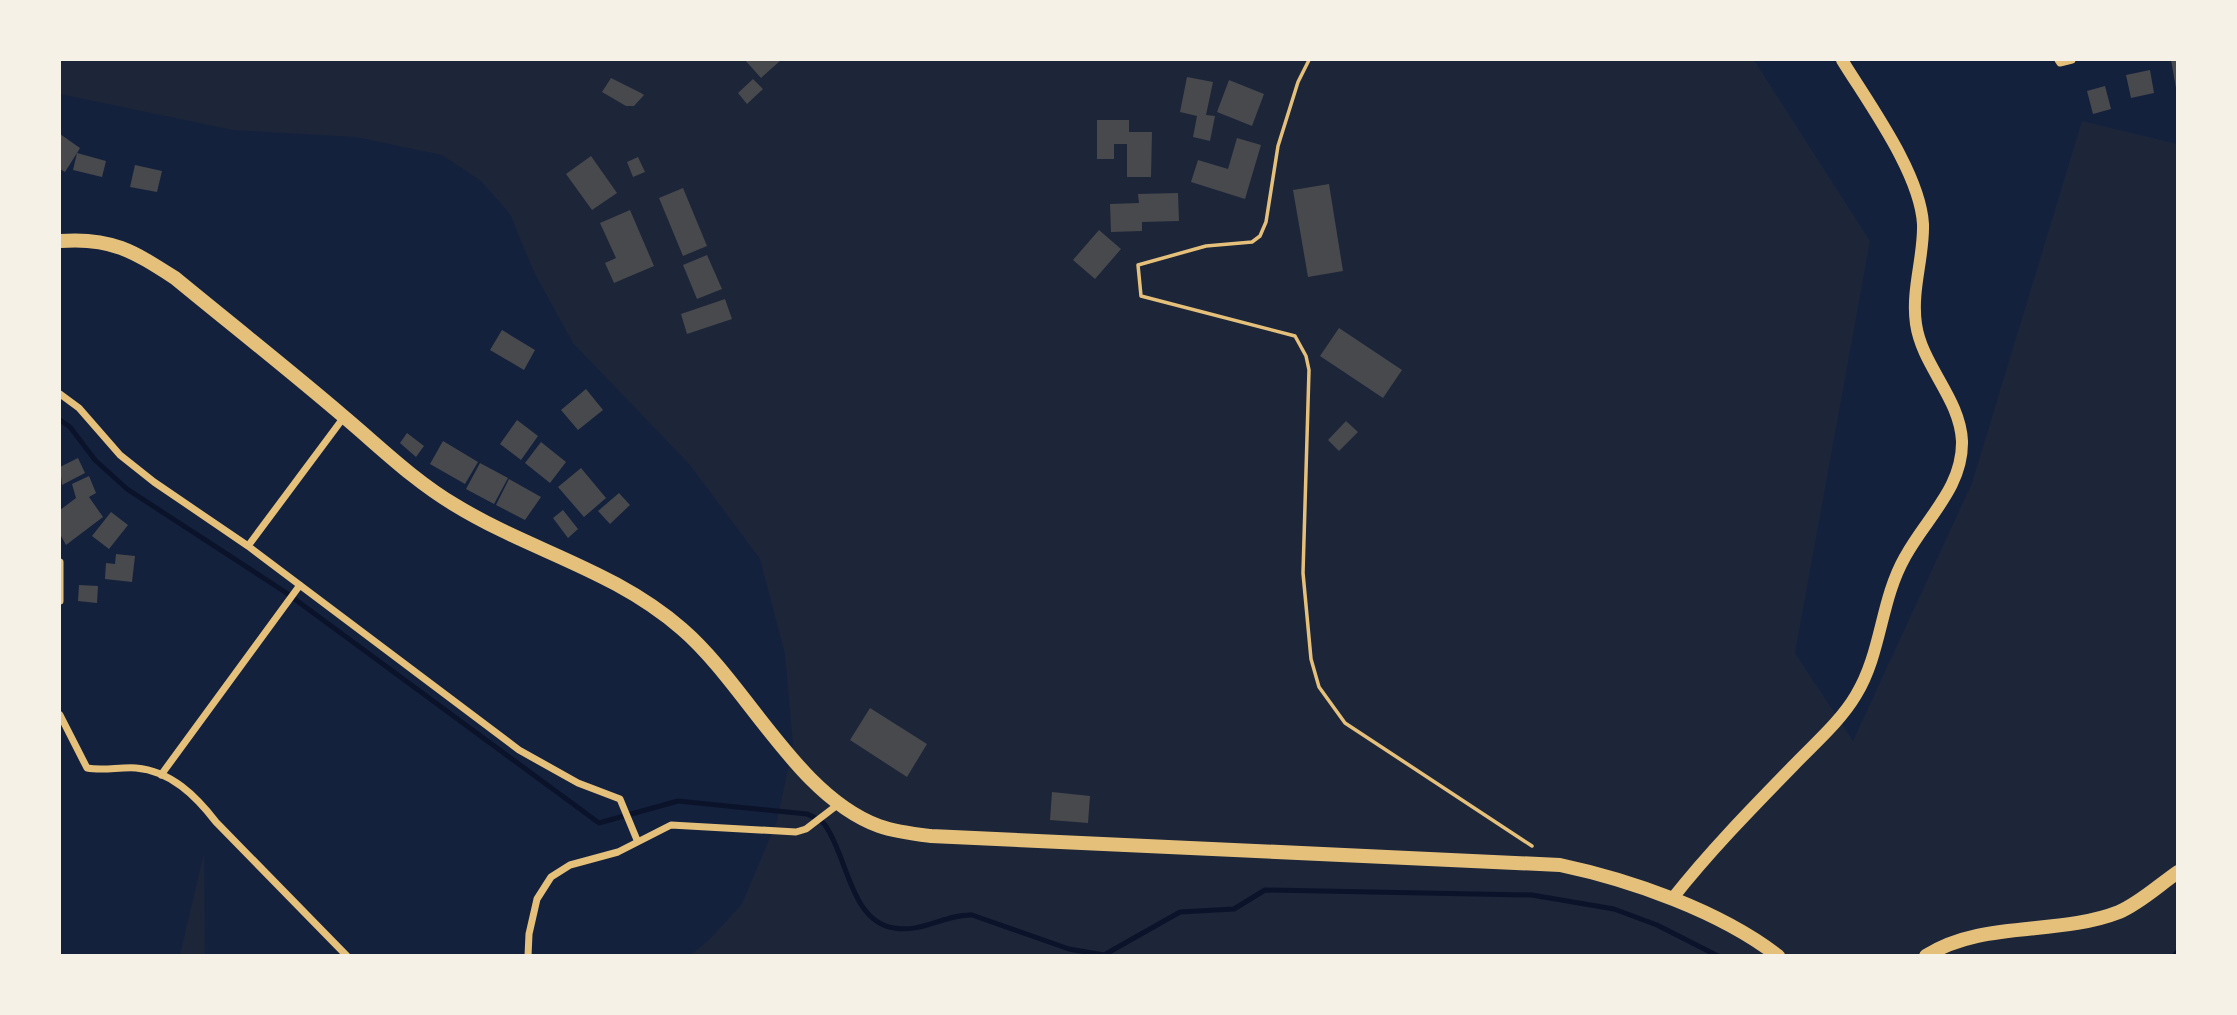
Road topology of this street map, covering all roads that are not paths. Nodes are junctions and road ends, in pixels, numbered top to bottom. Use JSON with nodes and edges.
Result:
{"nodes":[{"id":1,"x":1842,"y":60,"type":"edge"},
{"id":2,"x":2058,"y":60,"type":"edge"},
{"id":3,"x":2072,"y":60,"type":"edge"},
{"id":4,"x":60,"y":241,"type":"edge"},
{"id":5,"x":60,"y":394,"type":"edge"},
{"id":6,"x":345,"y":417,"type":"junction"},
{"id":7,"x":248,"y":546,"type":"junction"},
{"id":8,"x":60,"y":562,"type":"edge"},
{"id":9,"x":298,"y":588,"type":"junction"},
{"id":10,"x":60,"y":601,"type":"edge"},
{"id":11,"x":60,"y":715,"type":"edge"},
{"id":12,"x":161,"y":775,"type":"junction"},
{"id":13,"x":835,"y":807,"type":"junction"},
{"id":14,"x":637,"y":840,"type":"junction"},
{"id":15,"x":2178,"y":872,"type":"edge"},
{"id":16,"x":1672,"y":899,"type":"junction"},
{"id":17,"x":347,"y":956,"type":"edge"},
{"id":18,"x":528,"y":956,"type":"edge"},
{"id":19,"x":1778,"y":956,"type":"edge"},
{"id":20,"x":1926,"y":956,"type":"edge"}],
"edges":[{"from":1,"to":16,"type":"street"},
{"from":2,"to":3,"type":"street"},
{"from":4,"to":6,"type":"main road"},
{"from":5,"to":7,"type":"street"},
{"from":6,"to":7,"type":"street"},
{"from":6,"to":13,"type":"main road"},
{"from":7,"to":9,"type":"street"},
{"from":8,"to":10,"type":"street"},
{"from":9,"to":12,"type":"street"},
{"from":9,"to":14,"type":"street"},
{"from":11,"to":12,"type":"street"},
{"from":12,"to":17,"type":"street"},
{"from":13,"to":14,"type":"street"},
{"from":13,"to":16,"type":"main road"},
{"from":14,"to":18,"type":"street"},
{"from":15,"to":20,"type":"main road"},
{"from":16,"to":19,"type":"main road"}]}
